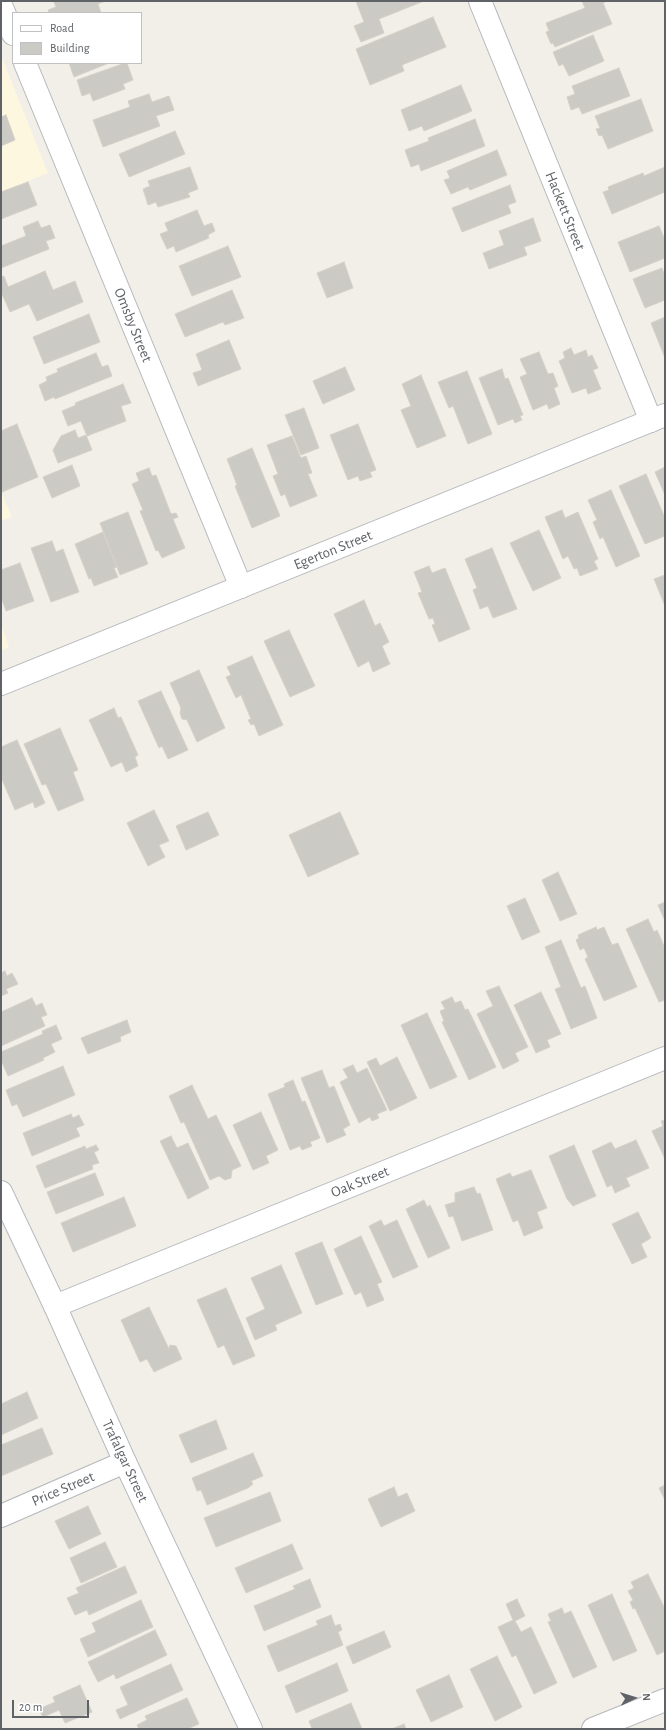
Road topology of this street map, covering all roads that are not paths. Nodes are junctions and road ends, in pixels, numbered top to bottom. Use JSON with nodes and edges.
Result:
{"nodes":[{"id":1,"x":480,"y":1,"type":"edge"},
{"id":2,"x":1,"y":5,"type":"edge"},
{"id":3,"x":12,"y":32,"type":"edge"},
{"id":4,"x":25,"y":64,"type":"edge"},
{"id":5,"x":658,"y":418,"type":"edge"},
{"id":6,"x":241,"y":587,"type":"junction"},
{"id":7,"x":1,"y":684,"type":"edge"},
{"id":8,"x":665,"y":1058,"type":"edge"},
{"id":9,"x":1,"y":1192,"type":"edge"},
{"id":10,"x":55,"y":1306,"type":"junction"},
{"id":11,"x":125,"y":1462,"type":"junction"},
{"id":12,"x":1,"y":1516,"type":"edge"},
{"id":13,"x":665,"y":1700,"type":"edge"},
{"id":14,"x":251,"y":1729,"type":"edge"},
{"id":15,"x":593,"y":1729,"type":"edge"}],
"edges":[{"from":1,"to":5,"type":"street","name":"Hackett Street"},
{"from":2,"to":3,"type":"street"},
{"from":4,"to":6,"type":"street","name":"Omsby Street"},
{"from":5,"to":6,"type":"street","name":"Egerton Street"},
{"from":6,"to":7,"type":"street","name":"Egerton Street"},
{"from":8,"to":10,"type":"street","name":"Oak Street"},
{"from":9,"to":10,"type":"street","name":"Trafalgar Street"},
{"from":10,"to":11,"type":"street","name":"Trafalgar Street"},
{"from":11,"to":12,"type":"street","name":"Price Street"},
{"from":11,"to":14,"type":"street","name":"Trafalgar Street"},
{"from":13,"to":15,"type":"street"}]}
